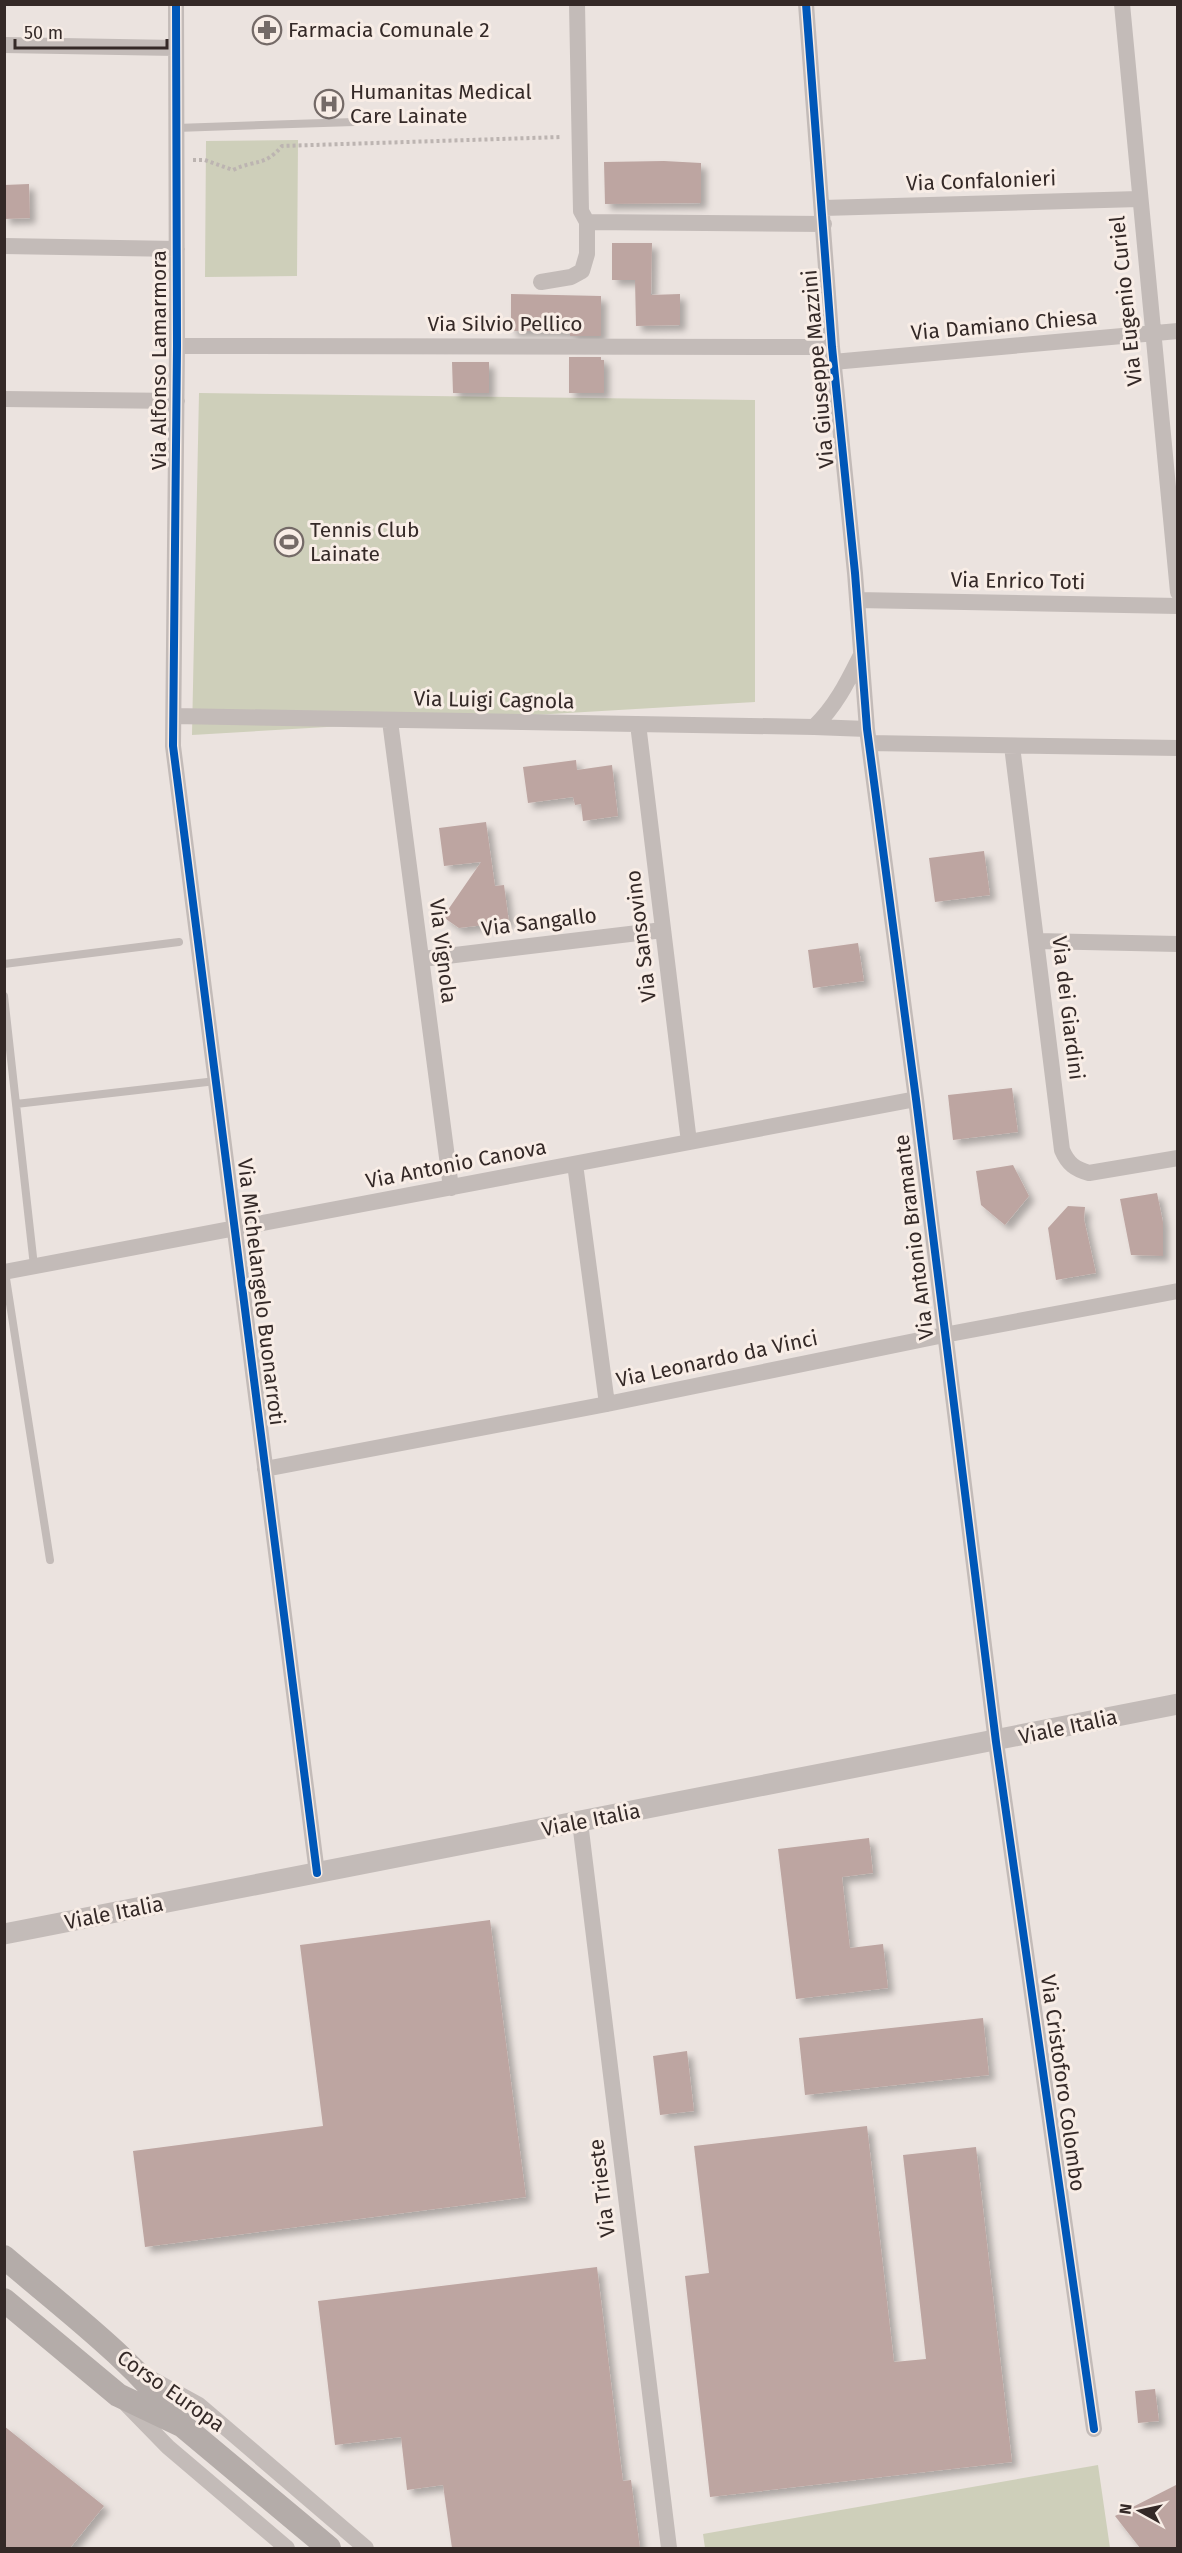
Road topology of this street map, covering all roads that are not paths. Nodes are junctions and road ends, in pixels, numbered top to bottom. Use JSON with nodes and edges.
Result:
{"nodes":[{"id":1,"x":176,"y":4,"type":"edge"},
{"id":2,"x":577,"y":4,"type":"edge"},
{"id":3,"x":806,"y":4,"type":"edge"},
{"id":4,"x":1122,"y":4,"type":"edge"},
{"id":5,"x":4,"y":45,"type":"edge"},
{"id":6,"x":176,"y":48,"type":"junction"},
{"id":7,"x":354,"y":122,"type":"dead end"},
{"id":8,"x":176,"y":128,"type":"junction"},
{"id":9,"x":1139,"y":199,"type":"junction"},
{"id":10,"x":824,"y":216,"type":"junction"},
{"id":11,"x":587,"y":222,"type":"junction"},
{"id":12,"x":4,"y":246,"type":"edge"},
{"id":13,"x":177,"y":249,"type":"junction"},
{"id":14,"x":541,"y":282,"type":"dead end"},
{"id":15,"x":1178,"y":332,"type":"edge"},
{"id":16,"x":1152,"y":334,"type":"junction"},
{"id":17,"x":177,"y":346,"type":"junction"},
{"id":18,"x":833,"y":354,"type":"junction"},
{"id":19,"x":4,"y":399,"type":"edge"},
{"id":20,"x":177,"y":401,"type":"junction"},
{"id":21,"x":1178,"y":592,"type":"edge"},
{"id":22,"x":857,"y":600,"type":"junction"},
{"id":23,"x":1178,"y":606,"type":"edge"},
{"id":24,"x":861,"y":654,"type":"junction"},
{"id":25,"x":174,"y":716,"type":"junction"},
{"id":26,"x":390,"y":721,"type":"junction"},
{"id":27,"x":638,"y":724,"type":"junction"},
{"id":28,"x":814,"y":727,"type":"junction"},
{"id":29,"x":868,"y":736,"type":"junction"},
{"id":30,"x":1012,"y":746,"type":"junction"},
{"id":31,"x":1178,"y":748,"type":"edge"},
{"id":32,"x":663,"y":930,"type":"junction"},
{"id":33,"x":1037,"y":941,"type":"junction"},
{"id":34,"x":179,"y":942,"type":"dead end"},
{"id":35,"x":1178,"y":945,"type":"edge"},
{"id":36,"x":422,"y":959,"type":"junction"},
{"id":37,"x":4,"y":964,"type":"edge"},
{"id":38,"x":4,"y":996,"type":"edge"},
{"id":39,"x":216,"y":1081,"type":"junction"},
{"id":40,"x":916,"y":1099,"type":"junction"},
{"id":41,"x":16,"y":1104,"type":"junction"},
{"id":42,"x":689,"y":1142,"type":"junction"},
{"id":43,"x":1178,"y":1158,"type":"edge"},
{"id":44,"x":575,"y":1164,"type":"junction"},
{"id":45,"x":451,"y":1188,"type":"junction"},
{"id":46,"x":235,"y":1228,"type":"junction"},
{"id":47,"x":34,"y":1266,"type":"junction"},
{"id":48,"x":5,"y":1272,"type":"edge"},
{"id":49,"x":1178,"y":1291,"type":"edge"},
{"id":50,"x":944,"y":1335,"type":"junction"},
{"id":51,"x":607,"y":1404,"type":"junction"},
{"id":52,"x":265,"y":1469,"type":"junction"},
{"id":53,"x":50,"y":1560,"type":"dead end"},
{"id":54,"x":1178,"y":1704,"type":"edge"},
{"id":55,"x":996,"y":1742,"type":"junction"},
{"id":56,"x":580,"y":1822,"type":"junction"},
{"id":57,"x":317,"y":1873,"type":"junction"},
{"id":58,"x":4,"y":1934,"type":"edge"},
{"id":59,"x":4,"y":2257,"type":"edge"},
{"id":60,"x":4,"y":2301,"type":"edge"},
{"id":61,"x":137,"y":2371,"type":"junction"},
{"id":62,"x":118,"y":2395,"type":"junction"},
{"id":63,"x":183,"y":2426,"type":"junction"},
{"id":64,"x":1094,"y":2429,"type":"dead end"},
{"id":65,"x":287,"y":2548,"type":"edge"},
{"id":66,"x":329,"y":2548,"type":"edge"},
{"id":67,"x":366,"y":2548,"type":"edge"},
{"id":68,"x":669,"y":2548,"type":"edge"}],
"edges":[{"from":1,"to":6,"type":"street","name":"Via Alfonso Lamarmora"},
{"from":2,"to":11,"type":"street"},
{"from":3,"to":10,"type":"street","name":"Via Giuseppe Mazzini"},
{"from":4,"to":9,"type":"street","name":"Via Eugenio Curiel"},
{"from":5,"to":6,"type":"street"},
{"from":6,"to":8,"type":"street","name":"Via Alfonso Lamarmora"},
{"from":7,"to":8,"type":"lane"},
{"from":8,"to":13,"type":"street","name":"Via Alfonso Lamarmora"},
{"from":9,"to":10,"type":"street","name":"Via Confalonieri"},
{"from":9,"to":16,"type":"street","name":"Via Eugenio Curiel"},
{"from":10,"to":11,"type":"street","name":"Via Confalonieri"},
{"from":10,"to":18,"type":"street","name":"Via Giuseppe Mazzini"},
{"from":11,"to":14,"type":"street"},
{"from":12,"to":13,"type":"street"},
{"from":13,"to":17,"type":"street","name":"Via Alfonso Lamarmora"},
{"from":15,"to":16,"type":"street","name":"Via Damiano Chiesa"},
{"from":16,"to":18,"type":"street","name":"Via Damiano Chiesa"},
{"from":16,"to":21,"type":"street","name":"Via Eugenio Curiel"},
{"from":17,"to":18,"type":"street","name":"Via Silvio Pellico"},
{"from":17,"to":20,"type":"street","name":"Via Alfonso Lamarmora"},
{"from":18,"to":22,"type":"street","name":"Via Giuseppe Mazzini"},
{"from":19,"to":20,"type":"street"},
{"from":20,"to":25,"type":"street","name":"Via Alfonso Lamarmora"},
{"from":22,"to":23,"type":"street","name":"Via Enrico Toti"},
{"from":22,"to":24,"type":"street","name":"Via Giuseppe Mazzini"},
{"from":24,"to":28,"type":"street"},
{"from":24,"to":29,"type":"street","name":"Via Giuseppe Mazzini"},
{"from":25,"to":26,"type":"street","name":"Via Luigi Cagnola"},
{"from":25,"to":39,"type":"street","name":"Via Michelangelo Buonarroti"},
{"from":26,"to":27,"type":"street","name":"Via Luigi Cagnola"},
{"from":26,"to":36,"type":"street","name":"Via Vignola"},
{"from":27,"to":28,"type":"street","name":"Via Luigi Cagnola"},
{"from":27,"to":32,"type":"street","name":"Via Sansovino"},
{"from":28,"to":29,"type":"street","name":"Via Luigi Cagnola"},
{"from":29,"to":30,"type":"street","name":"Via Luigi Cagnola"},
{"from":29,"to":40,"type":"street","name":"Via Antonio Bramante"},
{"from":30,"to":31,"type":"street","name":"Via Luigi Cagnola"},
{"from":30,"to":33,"type":"street","name":"Via dei Giardini"},
{"from":32,"to":36,"type":"street","name":"Via Sangallo"},
{"from":32,"to":42,"type":"street","name":"Via Sansovino"},
{"from":33,"to":35,"type":"street"},
{"from":33,"to":43,"type":"street","name":"Via dei Giardini"},
{"from":34,"to":37,"type":"lane"},
{"from":36,"to":45,"type":"street","name":"Via Vignola"},
{"from":38,"to":41,"type":"lane"},
{"from":39,"to":41,"type":"lane"},
{"from":39,"to":46,"type":"street","name":"Via Michelangelo Buonarroti"},
{"from":40,"to":42,"type":"street","name":"Via Antonio Canova"},
{"from":40,"to":50,"type":"street","name":"Via Antonio Bramante"},
{"from":41,"to":47,"type":"lane"},
{"from":42,"to":44,"type":"street","name":"Via Antonio Canova"},
{"from":44,"to":45,"type":"street","name":"Via Antonio Canova"},
{"from":44,"to":51,"type":"street"},
{"from":45,"to":46,"type":"street","name":"Via Antonio Canova"},
{"from":46,"to":47,"type":"street","name":"Via Antonio Canova"},
{"from":46,"to":52,"type":"street","name":"Via Michelangelo Buonarroti"},
{"from":47,"to":48,"type":"street","name":"Via Antonio Canova"},
{"from":48,"to":53,"type":"lane"},
{"from":49,"to":50,"type":"street","name":"Via Leonardo da Vinci"},
{"from":50,"to":51,"type":"street","name":"Via Leonardo da Vinci"},
{"from":50,"to":55,"type":"street","name":"Via Antonio Bramante"},
{"from":51,"to":52,"type":"street","name":"Via Leonardo da Vinci"},
{"from":52,"to":57,"type":"street","name":"Via Michelangelo Buonarroti"},
{"from":54,"to":55,"type":"street","name":"Viale Italia"},
{"from":55,"to":56,"type":"street","name":"Viale Italia"},
{"from":55,"to":64,"type":"street","name":"Via Cristoforo Colombo"},
{"from":56,"to":57,"type":"street","name":"Viale Italia"},
{"from":56,"to":68,"type":"street","name":"Via Trieste"},
{"from":57,"to":58,"type":"street","name":"Viale Italia"},
{"from":59,"to":61,"type":"main road","name":"Corso Europa"},
{"from":60,"to":62,"type":"main road","name":"Corso Europa"},
{"from":61,"to":63,"type":"main road"},
{"from":61,"to":67,"type":"street","name":"Corso Europa"},
{"from":62,"to":63,"type":"main road"},
{"from":62,"to":65,"type":"street","name":"Corso Europa"},
{"from":63,"to":66,"type":"main road"}]}
